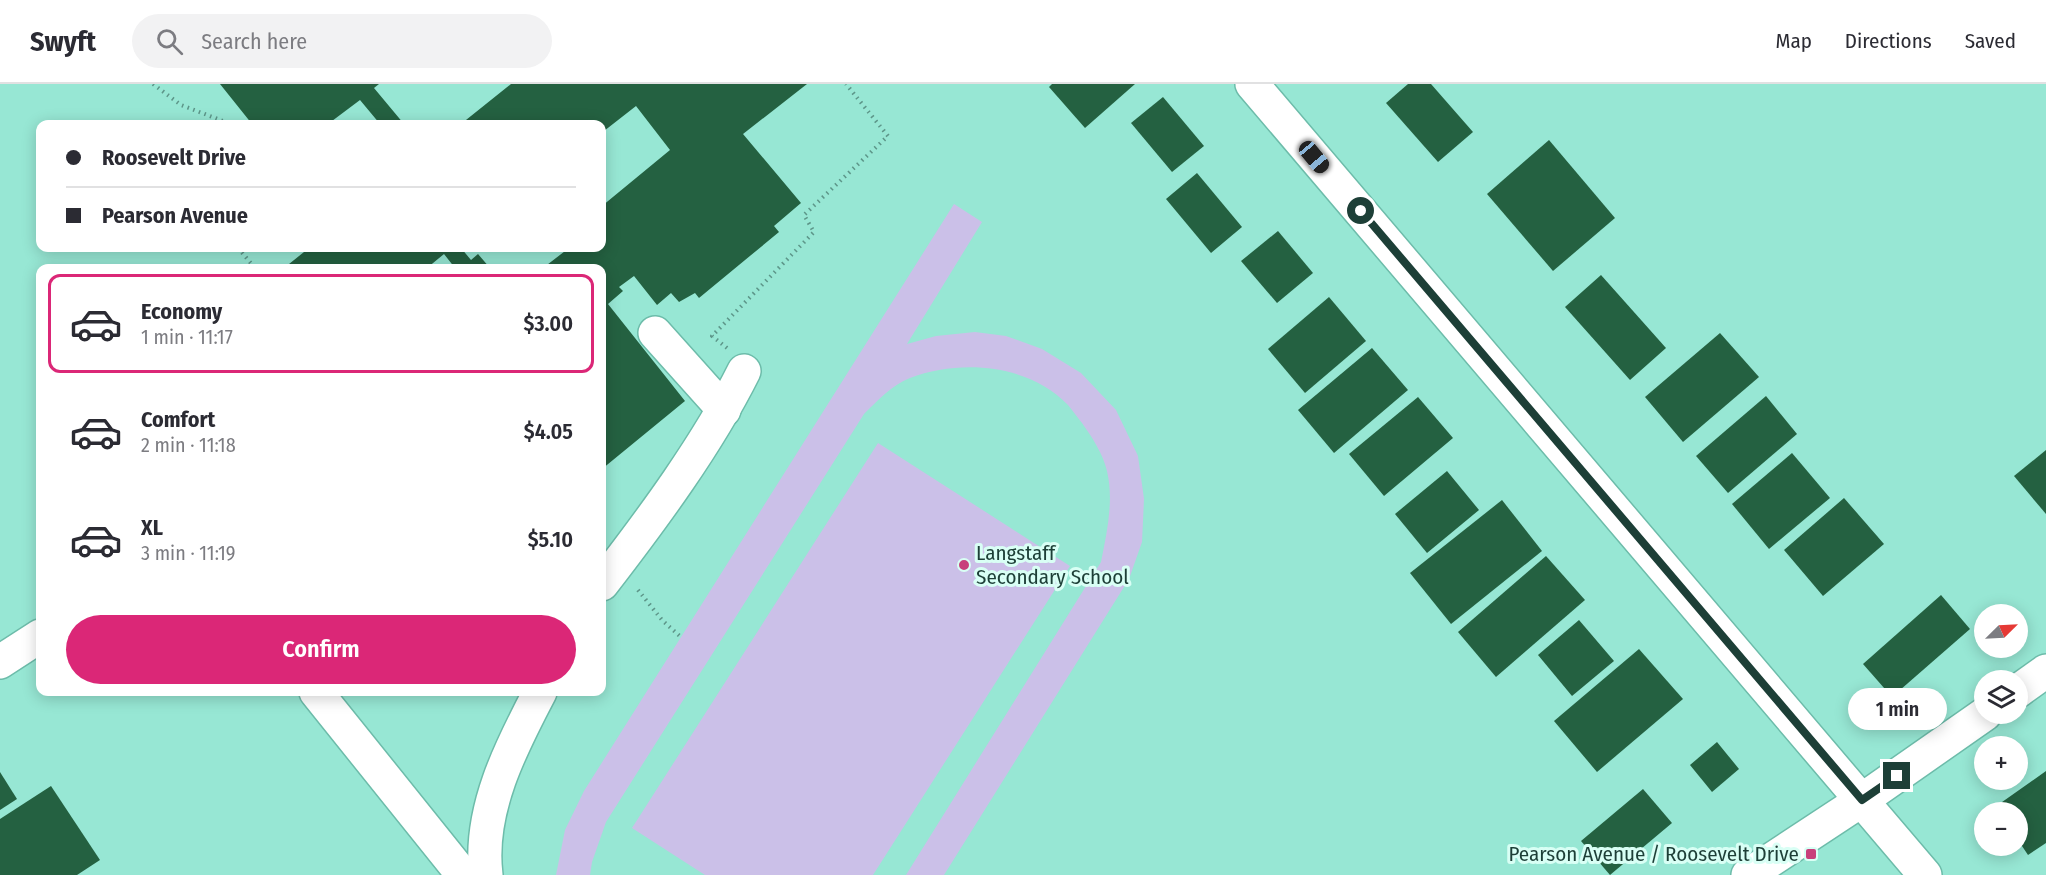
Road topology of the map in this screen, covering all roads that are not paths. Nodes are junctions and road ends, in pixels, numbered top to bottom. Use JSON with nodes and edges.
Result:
{"nodes":[{"id":1,"x":1252,"y":84,"type":"edge"},
{"id":2,"x":655,"y":333,"type":"dead end"},
{"id":3,"x":744,"y":371,"type":"road end"},
{"id":4,"x":724,"y":410,"type":"junction"},
{"id":5,"x":616,"y":583,"type":"edge"},
{"id":6,"x":36,"y":639,"type":"edge"},
{"id":7,"x":0,"y":662,"type":"edge"},
{"id":8,"x":2046,"y":671,"type":"edge"},
{"id":9,"x":2028,"y":684,"type":"edge"},
{"id":10,"x":319,"y":696,"type":"edge"},
{"id":11,"x":538,"y":696,"type":"edge"},
{"id":12,"x":1974,"y":722,"type":"edge"},
{"id":13,"x":1862,"y":800,"type":"junction"},
{"id":14,"x":463,"y":875,"type":"edge"},
{"id":15,"x":486,"y":875,"type":"edge"},
{"id":16,"x":1748,"y":875,"type":"edge"},
{"id":17,"x":1925,"y":875,"type":"edge"}],
"edges":[{"from":1,"to":13,"type":"street"},
{"from":2,"to":4,"type":"street"},
{"from":3,"to":4,"type":"street"},
{"from":4,"to":5,"type":"street"},
{"from":6,"to":7,"type":"street"},
{"from":8,"to":9,"type":"street"},
{"from":10,"to":14,"type":"street"},
{"from":11,"to":15,"type":"street"},
{"from":12,"to":13,"type":"street"},
{"from":13,"to":16,"type":"street"},
{"from":13,"to":17,"type":"street"}]}
